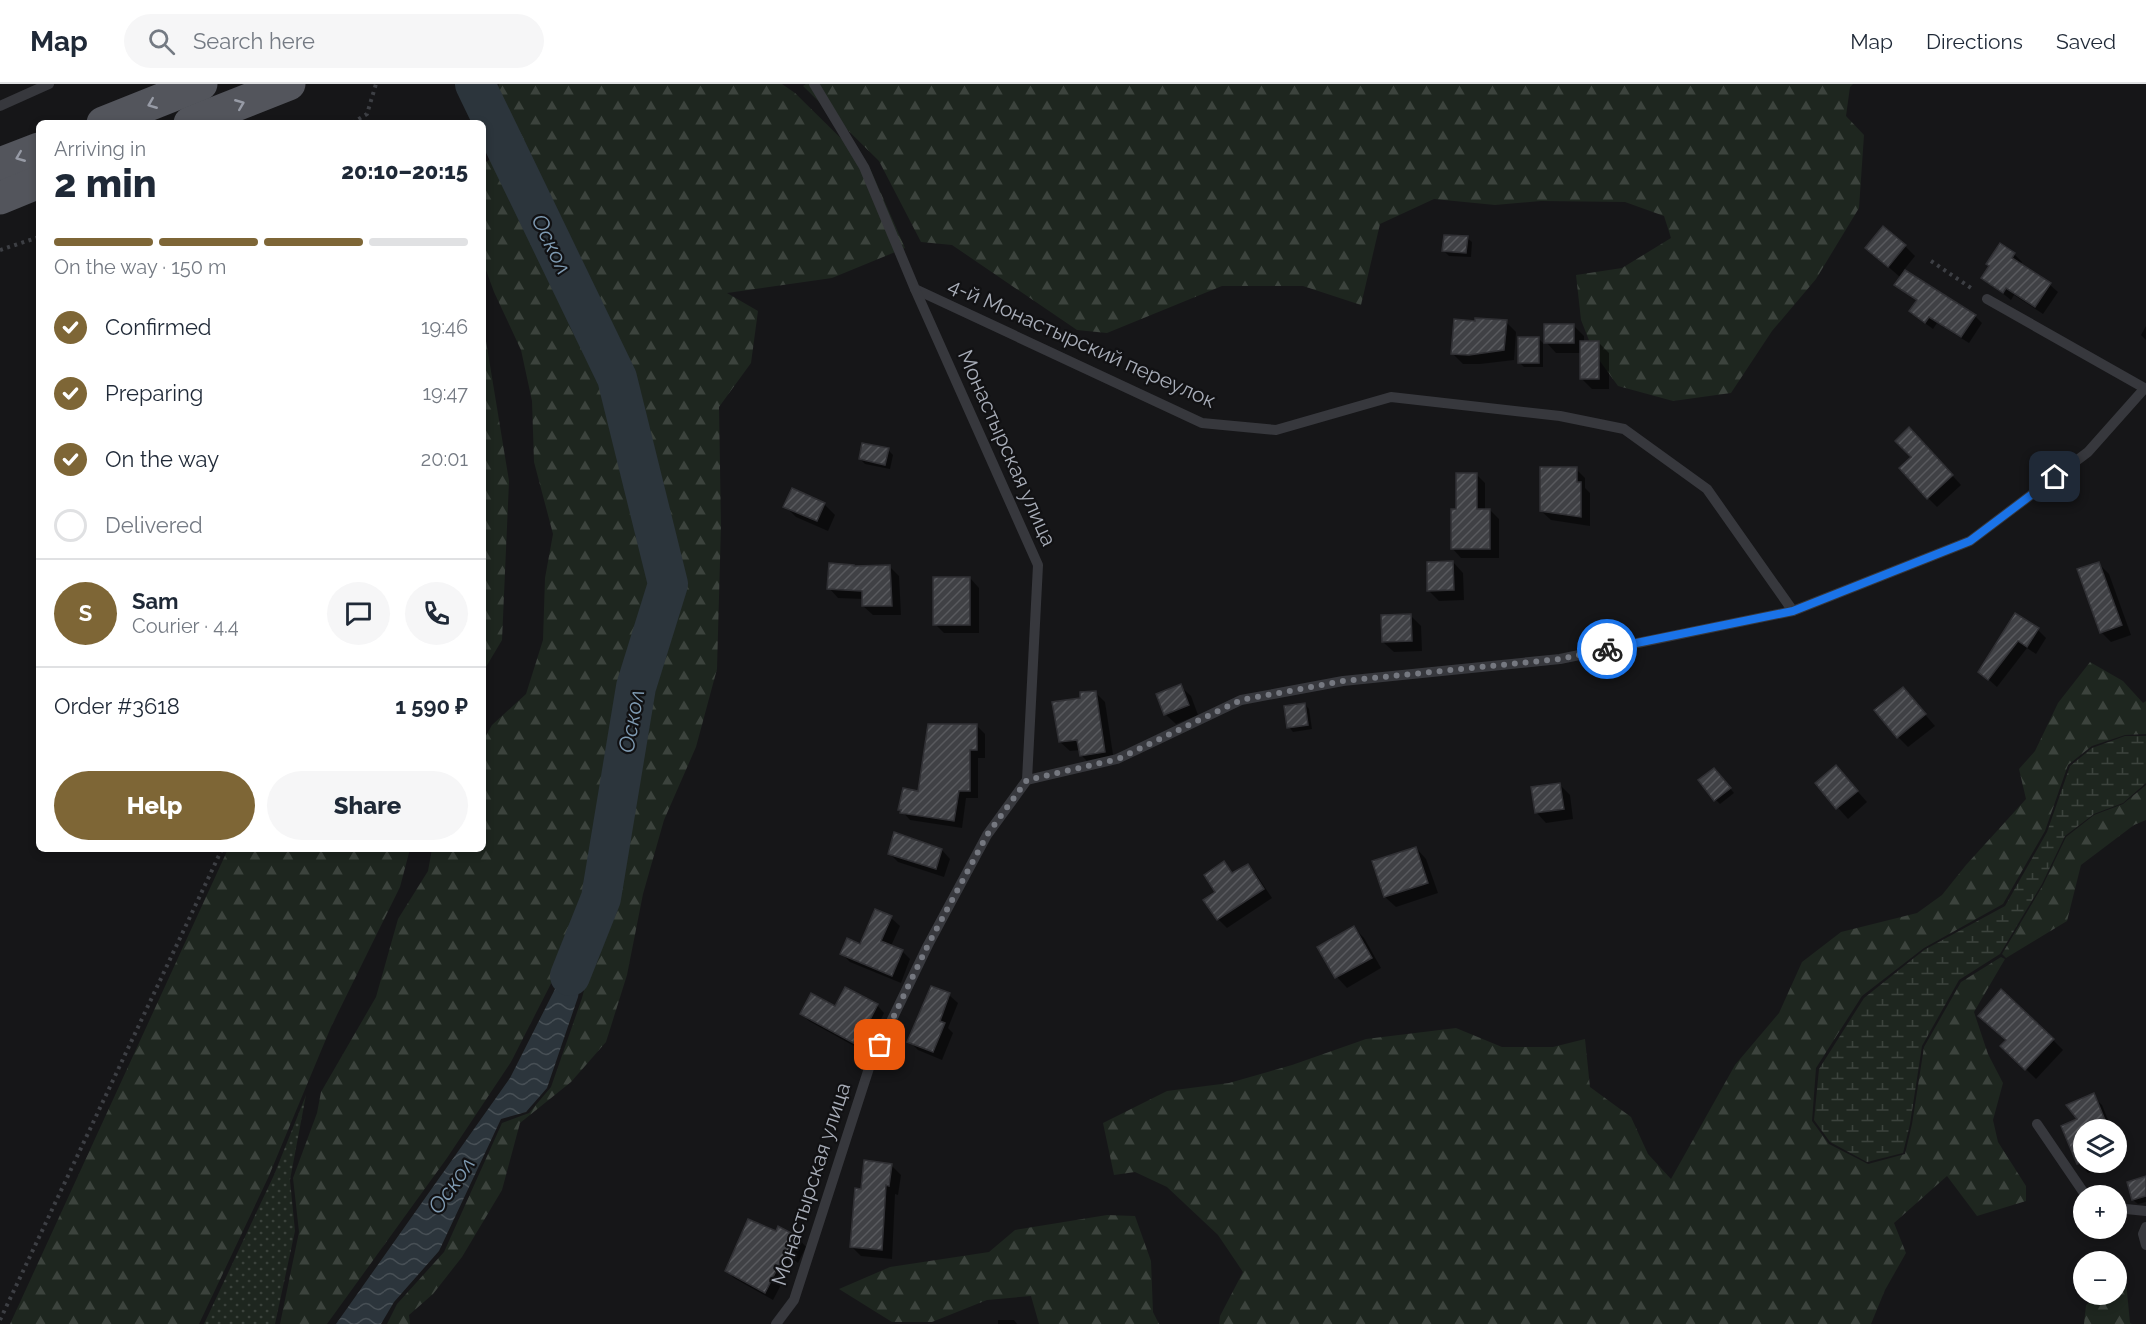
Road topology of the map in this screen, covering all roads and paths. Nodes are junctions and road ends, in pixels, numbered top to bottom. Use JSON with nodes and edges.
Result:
{"nodes":[{"id":1,"x":49,"y":84,"type":"edge"},
{"id":2,"x":201,"y":84,"type":"edge"},
{"id":3,"x":289,"y":84,"type":"edge"},
{"id":4,"x":376,"y":84,"type":"edge"},
{"id":5,"x":814,"y":84,"type":"edge"},
{"id":6,"x":0,"y":105,"type":"edge"},
{"id":7,"x":111,"y":120,"type":"edge"},
{"id":8,"x":198,"y":120,"type":"edge"},
{"id":9,"x":357,"y":120,"type":"edge"},
{"id":10,"x":36,"y":150,"type":"edge"},
{"id":11,"x":0,"y":164,"type":"edge"},
{"id":12,"x":36,"y":184,"type":"edge"},
{"id":13,"x":0,"y":198,"type":"edge"},
{"id":14,"x":36,"y":238,"type":"edge"},
{"id":15,"x":0,"y":250,"type":"edge"},
{"id":16,"x":1931,"y":261,"type":"dead end"},
{"id":17,"x":915,"y":289,"type":"junction"},
{"id":18,"x":1987,"y":299,"type":"joint"},
{"id":19,"x":2145,"y":389,"type":"edge"},
{"id":20,"x":1793,"y":611,"type":"junction"},
{"id":21,"x":1027,"y":780,"type":"junction"},
{"id":22,"x":221,"y":852,"type":"edge"},
{"id":23,"x":2037,"y":1124,"type":"dead end"},
{"id":24,"x":2079,"y":1185,"type":"edge"},
{"id":25,"x":2127,"y":1209,"type":"edge"},
{"id":26,"x":2146,"y":1212,"type":"edge"},
{"id":27,"x":2146,"y":1227,"type":"edge"},
{"id":28,"x":2146,"y":1245,"type":"edge"},
{"id":29,"x":0,"y":1320,"type":"edge"},
{"id":30,"x":776,"y":1324,"type":"edge"}],
"edges":[{"from":1,"to":6,"type":"lane"},
{"from":2,"to":7,"type":"main road","one_way":true},
{"from":8,"to":3,"type":"main road","one_way":true},
{"from":4,"to":9,"type":"path"},
{"from":5,"to":17,"type":"lane","name":"Монастырская улица"},
{"from":10,"to":11,"type":"main road","one_way":true},
{"from":12,"to":13,"type":"main road"},
{"from":14,"to":15,"type":"path"},
{"from":16,"to":18,"type":"path"},
{"from":17,"to":20,"type":"lane","name":"4-й Монастырский переулок"},
{"from":17,"to":21,"type":"lane","name":"Монастырская улица"},
{"from":18,"to":19,"type":"lane"},
{"from":19,"to":20,"type":"lane"},
{"from":20,"to":21,"type":"lane"},
{"from":21,"to":30,"type":"lane","name":"Монастырская улица"},
{"from":22,"to":29,"type":"path"},
{"from":23,"to":24,"type":"lane"},
{"from":25,"to":26,"type":"lane"},
{"from":27,"to":28,"type":"lane"}]}
